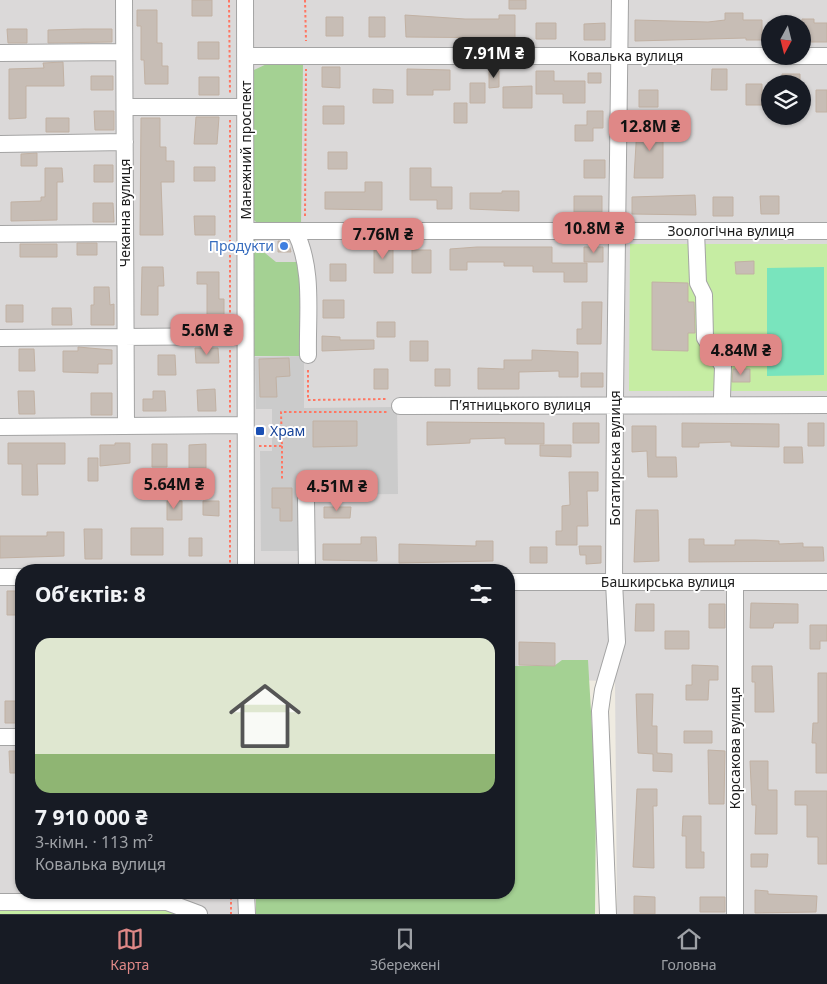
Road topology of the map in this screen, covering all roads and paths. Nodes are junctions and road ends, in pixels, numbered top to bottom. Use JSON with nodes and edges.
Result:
{"nodes":[{"id":1,"x":124,"y":0,"type":"edge"},
{"id":2,"x":229,"y":0,"type":"edge"},
{"id":3,"x":245,"y":0,"type":"edge"},
{"id":4,"x":305,"y":0,"type":"edge"},
{"id":5,"x":620,"y":0,"type":"edge"},
{"id":6,"x":124,"y":52,"type":"junction"},
{"id":7,"x":0,"y":53,"type":"edge"},
{"id":8,"x":246,"y":56,"type":"junction"},
{"id":9,"x":306,"y":56,"type":"junction"},
{"id":10,"x":620,"y":56,"type":"junction"},
{"id":11,"x":827,"y":56,"type":"edge"},
{"id":12,"x":124,"y":107,"type":"junction"},
{"id":13,"x":238,"y":107,"type":"junction"},
{"id":14,"x":125,"y":142,"type":"junction"},
{"id":15,"x":0,"y":144,"type":"edge"},
{"id":16,"x":246,"y":231,"type":"junction"},
{"id":17,"x":300,"y":231,"type":"junction"},
{"id":18,"x":618,"y":231,"type":"junction"},
{"id":19,"x":696,"y":231,"type":"junction"},
{"id":20,"x":827,"y":231,"type":"edge"},
{"id":21,"x":125,"y":233,"type":"junction"},
{"id":22,"x":0,"y":234,"type":"edge"},
{"id":23,"x":237,"y":336,"type":"junction"},
{"id":24,"x":126,"y":337,"type":"junction"},
{"id":25,"x":0,"y":338,"type":"edge"},
{"id":26,"x":308,"y":354,"type":"joint"},
{"id":27,"x":722,"y":397,"type":"dead end"},
{"id":28,"x":616,"y":405,"type":"junction"},
{"id":29,"x":827,"y":405,"type":"edge"},
{"id":30,"x":400,"y":406,"type":"junction"},
{"id":31,"x":237,"y":425,"type":"junction"},
{"id":32,"x":0,"y":426,"type":"edge"},
{"id":33,"x":126,"y":426,"type":"junction"},
{"id":34,"x":282,"y":446,"type":"junction"},
{"id":35,"x":244,"y":447,"type":"junction"},
{"id":36,"x":282,"y":480,"type":"dead end"},
{"id":37,"x":306,"y":500,"type":"dead end"},
{"id":38,"x":230,"y":564,"type":"edge"},
{"id":39,"x":246,"y":564,"type":"edge"},
{"id":40,"x":307,"y":564,"type":"edge"},
{"id":41,"x":0,"y":577,"type":"edge"},
{"id":42,"x":15,"y":577,"type":"edge"},
{"id":43,"x":515,"y":582,"type":"edge"},
{"id":44,"x":614,"y":582,"type":"junction"},
{"id":45,"x":735,"y":582,"type":"junction"},
{"id":46,"x":827,"y":582,"type":"edge"},
{"id":47,"x":0,"y":737,"type":"edge"},
{"id":48,"x":15,"y":737,"type":"edge"},
{"id":49,"x":231,"y":899,"type":"edge"},
{"id":50,"x":246,"y":899,"type":"edge"},
{"id":51,"x":0,"y":902,"type":"edge"},
{"id":52,"x":199,"y":914,"type":"edge"},
{"id":53,"x":231,"y":914,"type":"edge"},
{"id":54,"x":247,"y":914,"type":"edge"},
{"id":55,"x":608,"y":914,"type":"edge"},
{"id":56,"x":735,"y":914,"type":"edge"}],
"edges":[{"from":1,"to":6,"type":"street","name":"Чеканна вулиця"},
{"from":2,"to":13,"type":"path"},
{"from":3,"to":8,"type":"street","name":"Манежний проспект"},
{"from":4,"to":9,"type":"path"},
{"from":5,"to":10,"type":"street","name":"Богатирська вулиця"},
{"from":6,"to":7,"type":"street"},
{"from":6,"to":12,"type":"street","name":"Чеканна вулиця"},
{"from":8,"to":9,"type":"street","name":"Ковалька вулиця"},
{"from":8,"to":13,"type":"street","name":"Манежний проспект"},
{"from":9,"to":10,"type":"street","name":"Ковалька вулиця"},
{"from":9,"to":17,"type":"path"},
{"from":10,"to":11,"type":"street","name":"Ковалька вулиця"},
{"from":10,"to":18,"type":"street","name":"Богатирська вулиця"},
{"from":12,"to":13,"type":"street"},
{"from":12,"to":14,"type":"street","name":"Чеканна вулиця"},
{"from":13,"to":16,"type":"street","name":"Манежний проспект"},
{"from":13,"to":23,"type":"path"},
{"from":14,"to":15,"type":"street"},
{"from":14,"to":21,"type":"street","name":"Чеканна вулиця"},
{"from":16,"to":17,"type":"street","name":"Зоологічна вулиця"},
{"from":16,"to":23,"type":"street","name":"Манежний проспект"},
{"from":17,"to":18,"type":"street","name":"Зоологічна вулиця"},
{"from":17,"to":26,"type":"street"},
{"from":18,"to":19,"type":"street","name":"Зоологічна вулиця"},
{"from":18,"to":28,"type":"street","name":"Богатирська вулиця"},
{"from":19,"to":20,"type":"street","name":"Зоологічна вулиця"},
{"from":19,"to":27,"type":"street"},
{"from":21,"to":22,"type":"street"},
{"from":21,"to":24,"type":"street","name":"Чеканна вулиця"},
{"from":23,"to":24,"type":"street"},
{"from":23,"to":31,"type":"street","name":"Манежний проспект"},
{"from":23,"to":31,"type":"path"},
{"from":24,"to":25,"type":"street"},
{"from":24,"to":33,"type":"street","name":"Чеканна вулиця"},
{"from":26,"to":30,"type":"path"},
{"from":28,"to":29,"type":"street","name":"П’ятницького вулиця"},
{"from":28,"to":30,"type":"street","name":"П’ятницького вулиця"},
{"from":28,"to":44,"type":"street","name":"Богатирська вулиця"},
{"from":30,"to":34,"type":"path"},
{"from":31,"to":33,"type":"street"},
{"from":31,"to":35,"type":"street","name":"Манежний проспект"},
{"from":31,"to":38,"type":"path"},
{"from":32,"to":33,"type":"street"},
{"from":34,"to":35,"type":"path"},
{"from":34,"to":36,"type":"path"},
{"from":35,"to":39,"type":"street","name":"Манежний проспект"},
{"from":37,"to":40,"type":"street"},
{"from":41,"to":42,"type":"street"},
{"from":43,"to":44,"type":"street","name":"Башкирська вулиця"},
{"from":44,"to":45,"type":"street","name":"Башкирська вулиця"},
{"from":44,"to":55,"type":"street","name":"Богатирська вулиця"},
{"from":45,"to":46,"type":"street","name":"Башкирська вулиця"},
{"from":45,"to":56,"type":"street","name":"Корсакова вулиця"},
{"from":47,"to":48,"type":"street"},
{"from":49,"to":53,"type":"path"},
{"from":50,"to":54,"type":"street"},
{"from":51,"to":52,"type":"street"}]}
